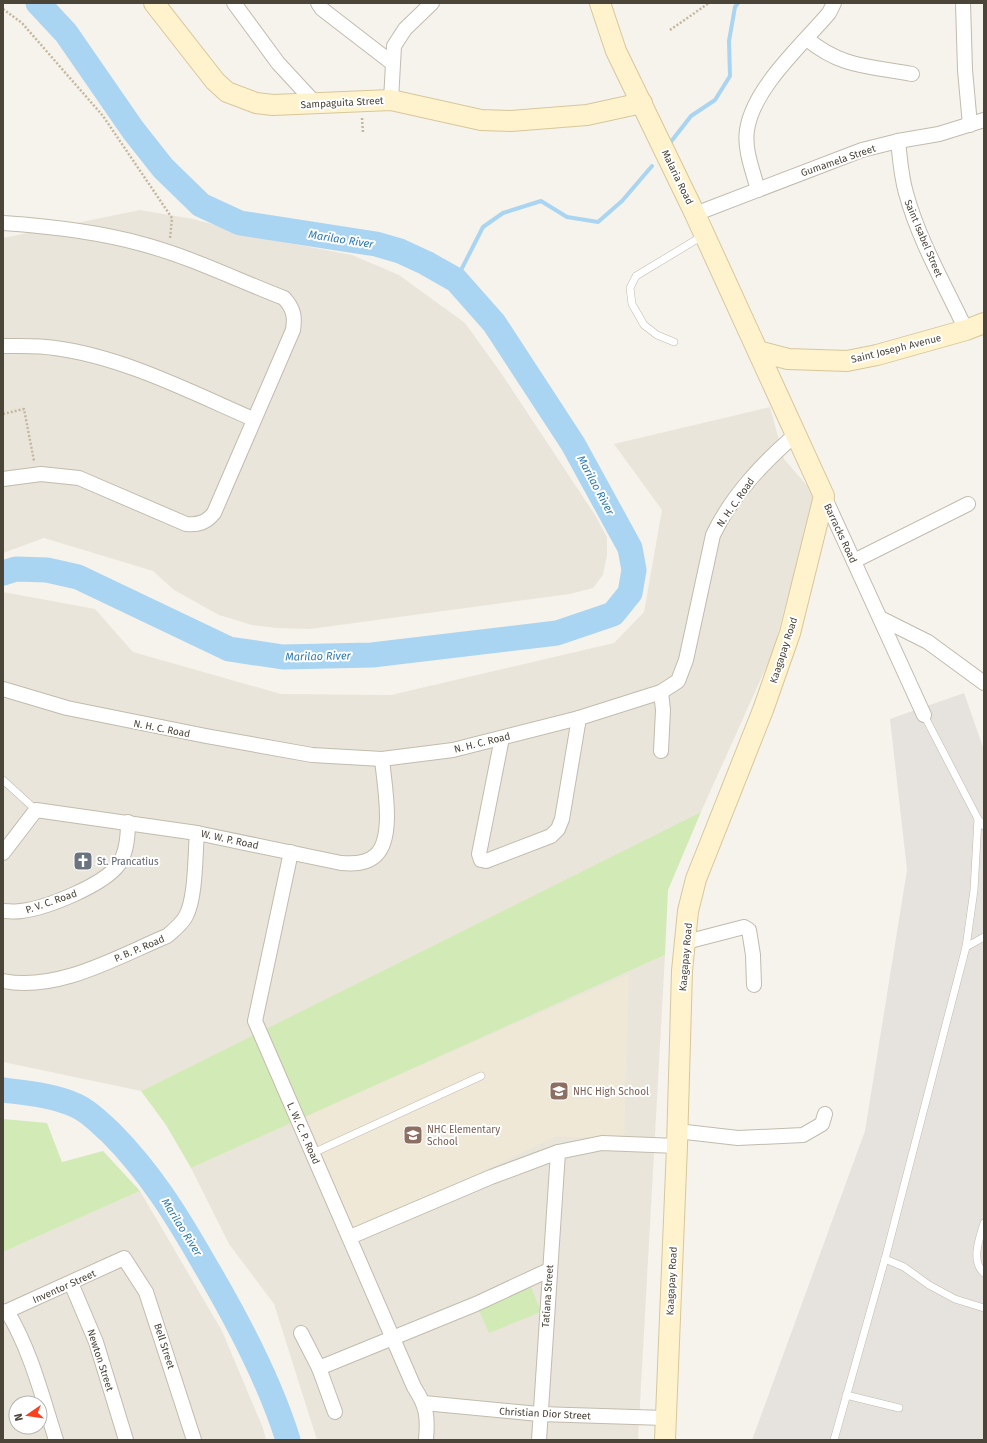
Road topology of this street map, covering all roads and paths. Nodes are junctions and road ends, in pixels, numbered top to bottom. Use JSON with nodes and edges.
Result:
{"nodes":[{"id":1,"x":154,"y":3,"type":"edge"},
{"id":2,"x":234,"y":3,"type":"edge"},
{"id":3,"x":318,"y":3,"type":"edge"},
{"id":4,"x":432,"y":3,"type":"edge"},
{"id":5,"x":600,"y":3,"type":"edge"},
{"id":6,"x":710,"y":3,"type":"edge"},
{"id":7,"x":834,"y":3,"type":"edge"},
{"id":8,"x":963,"y":3,"type":"edge"},
{"id":9,"x":3,"y":9,"type":"edge"},
{"id":10,"x":670,"y":30,"type":"dead end"},
{"id":11,"x":807,"y":39,"type":"junction"},
{"id":12,"x":392,"y":63,"type":"junction"},
{"id":13,"x":912,"y":74,"type":"dead end"},
{"id":14,"x":391,"y":100,"type":"junction"},
{"id":15,"x":315,"y":103,"type":"junction"},
{"id":16,"x":642,"y":103,"type":"junction"},
{"id":17,"x":984,"y":120,"type":"edge"},
{"id":18,"x":970,"y":125,"type":"junction"},
{"id":19,"x":898,"y":141,"type":"junction"},
{"id":20,"x":758,"y":190,"type":"junction"},
{"id":21,"x":695,"y":214,"type":"junction"},
{"id":22,"x":3,"y":223,"type":"edge"},
{"id":23,"x":705,"y":235,"type":"junction"},
{"id":24,"x":169,"y":253,"type":"junction"},
{"id":25,"x":975,"y":326,"type":"edge"},
{"id":26,"x":674,"y":342,"type":"dead end"},
{"id":27,"x":3,"y":346,"type":"edge"},
{"id":28,"x":758,"y":351,"type":"junction"},
{"id":29,"x":3,"y":414,"type":"edge"},
{"id":30,"x":254,"y":419,"type":"junction"},
{"id":31,"x":796,"y":434,"type":"junction"},
{"id":32,"x":41,"y":474,"type":"junction"},
{"id":33,"x":3,"y":479,"type":"edge"},
{"id":34,"x":824,"y":496,"type":"junction"},
{"id":35,"x":968,"y":504,"type":"dead end"},
{"id":36,"x":854,"y":561,"type":"junction"},
{"id":37,"x":880,"y":618,"type":"junction"},
{"id":38,"x":984,"y":684,"type":"edge"},
{"id":39,"x":3,"y":689,"type":"edge"},
{"id":40,"x":661,"y":692,"type":"junction"},
{"id":41,"x":924,"y":715,"type":"joint"},
{"id":42,"x":579,"y":718,"type":"junction"},
{"id":43,"x":502,"y":738,"type":"junction"},
{"id":44,"x":661,"y":751,"type":"dead end"},
{"id":45,"x":382,"y":759,"type":"junction"},
{"id":46,"x":3,"y":780,"type":"edge"},
{"id":47,"x":36,"y":810,"type":"junction"},
{"id":48,"x":978,"y":819,"type":"junction"},
{"id":49,"x":128,"y":822,"type":"junction"},
{"id":50,"x":984,"y":826,"type":"edge"},
{"id":51,"x":197,"y":833,"type":"junction"},
{"id":52,"x":291,"y":852,"type":"junction"},
{"id":53,"x":3,"y":854,"type":"edge"},
{"id":54,"x":3,"y":911,"type":"edge"},
{"id":55,"x":984,"y":937,"type":"edge"},
{"id":56,"x":686,"y":942,"type":"junction"},
{"id":57,"x":966,"y":947,"type":"junction"},
{"id":58,"x":3,"y":981,"type":"edge"},
{"id":59,"x":754,"y":985,"type":"dead end"},
{"id":60,"x":481,"y":1076,"type":"dead end"},
{"id":61,"x":825,"y":1114,"type":"dead end"},
{"id":62,"x":677,"y":1139,"type":"junction"},
{"id":63,"x":558,"y":1152,"type":"junction"},
{"id":64,"x":313,"y":1153,"type":"junction"},
{"id":65,"x":984,"y":1223,"type":"edge"},
{"id":66,"x":350,"y":1237,"type":"junction"},
{"id":67,"x":124,"y":1258,"type":"joint"},
{"id":68,"x":885,"y":1259,"type":"junction"},
{"id":69,"x":549,"y":1270,"type":"junction"},
{"id":70,"x":984,"y":1272,"type":"edge"},
{"id":71,"x":71,"y":1283,"type":"junction"},
{"id":72,"x":984,"y":1308,"type":"edge"},
{"id":73,"x":5,"y":1312,"type":"edge"},
{"id":74,"x":301,"y":1333,"type":"dead end"},
{"id":75,"x":393,"y":1338,"type":"junction"},
{"id":76,"x":320,"y":1368,"type":"junction"},
{"id":77,"x":846,"y":1395,"type":"junction"},
{"id":78,"x":424,"y":1403,"type":"junction"},
{"id":79,"x":899,"y":1408,"type":"dead end"},
{"id":80,"x":335,"y":1412,"type":"dead end"},
{"id":81,"x":539,"y":1414,"type":"junction"},
{"id":82,"x":665,"y":1418,"type":"junction"},
{"id":83,"x":56,"y":1440,"type":"edge"},
{"id":84,"x":126,"y":1440,"type":"edge"},
{"id":85,"x":194,"y":1440,"type":"edge"},
{"id":86,"x":426,"y":1440,"type":"edge"},
{"id":87,"x":539,"y":1440,"type":"edge"},
{"id":88,"x":665,"y":1440,"type":"edge"},
{"id":89,"x":834,"y":1440,"type":"edge"}],
"edges":[{"from":1,"to":15,"type":"street","name":"Sampaguita Street"},
{"from":2,"to":15,"type":"street"},
{"from":3,"to":12,"type":"street"},
{"from":4,"to":12,"type":"street"},
{"from":5,"to":16,"type":"street","name":"Malaria Road"},
{"from":6,"to":10,"type":"path"},
{"from":7,"to":11,"type":"street"},
{"from":8,"to":18,"type":"street"},
{"from":9,"to":24,"type":"path"},
{"from":11,"to":13,"type":"street"},
{"from":11,"to":20,"type":"street"},
{"from":12,"to":14,"type":"street"},
{"from":14,"to":15,"type":"street","name":"Sampaguita Street"},
{"from":14,"to":16,"type":"street","name":"Sampaguita Street"},
{"from":16,"to":21,"type":"street","name":"Malaria Road"},
{"from":17,"to":18,"type":"street","name":"Gumamela Street"},
{"from":18,"to":19,"type":"street","name":"Gumamela Street"},
{"from":19,"to":20,"type":"street","name":"Gumamela Street"},
{"from":19,"to":25,"type":"street","name":"Saint Isabel Street"},
{"from":20,"to":21,"type":"street","name":"Gumamela Street"},
{"from":21,"to":23,"type":"street","name":"Malaria Road"},
{"from":22,"to":24,"type":"street"},
{"from":23,"to":26,"type":"lane"},
{"from":23,"to":28,"type":"street","name":"Malaria Road"},
{"from":24,"to":30,"type":"street"},
{"from":25,"to":28,"type":"street","name":"Saint Joseph Avenue"},
{"from":27,"to":30,"type":"street"},
{"from":28,"to":31,"type":"street","name":"Barracks Road"},
{"from":29,"to":32,"type":"path"},
{"from":30,"to":32,"type":"street"},
{"from":31,"to":34,"type":"street","name":"Barracks Road"},
{"from":31,"to":40,"type":"street","name":"N. H. C. Road"},
{"from":32,"to":33,"type":"street"},
{"from":34,"to":36,"type":"street","name":"Barracks Road"},
{"from":34,"to":56,"type":"street","name":"Kaagapay Road"},
{"from":35,"to":36,"type":"street"},
{"from":36,"to":37,"type":"street","name":"Barracks Road"},
{"from":37,"to":38,"type":"street"},
{"from":37,"to":41,"type":"street","name":"Barracks Road"},
{"from":39,"to":45,"type":"street","name":"N. H. C. Road"},
{"from":40,"to":42,"type":"street","name":"N. H. C. Road"},
{"from":40,"to":44,"type":"street"},
{"from":41,"to":48,"type":"lane"},
{"from":42,"to":43,"type":"street","name":"N. H. C. Road"},
{"from":42,"to":43,"type":"street"},
{"from":43,"to":45,"type":"street","name":"N. H. C. Road"},
{"from":45,"to":52,"type":"street","name":"W. W. P. Road"},
{"from":46,"to":47,"type":"lane"},
{"from":47,"to":49,"type":"street","name":"W. W. P. Road"},
{"from":47,"to":53,"type":"street"},
{"from":48,"to":50,"type":"lane"},
{"from":48,"to":57,"type":"lane"},
{"from":49,"to":51,"type":"street","name":"W. W. P. Road"},
{"from":49,"to":54,"type":"street","name":"P. V. C. Road"},
{"from":51,"to":52,"type":"street","name":"W. W. P. Road"},
{"from":51,"to":58,"type":"street","name":"P. B. P. Road"},
{"from":52,"to":64,"type":"street","name":"L. W. C. P. Road"},
{"from":55,"to":57,"type":"lane"},
{"from":56,"to":59,"type":"street"},
{"from":56,"to":62,"type":"street","name":"Kaagapay Road"},
{"from":57,"to":68,"type":"lane"},
{"from":60,"to":64,"type":"lane"},
{"from":61,"to":62,"type":"street"},
{"from":62,"to":63,"type":"street"},
{"from":62,"to":82,"type":"street","name":"Kaagapay Road"},
{"from":63,"to":66,"type":"street"},
{"from":63,"to":69,"type":"street","name":"Tatiana Street"},
{"from":64,"to":66,"type":"street","name":"L. W. C. P. Road"},
{"from":65,"to":70,"type":"lane"},
{"from":66,"to":75,"type":"street","name":"L. W. C. P. Road"},
{"from":67,"to":71,"type":"street","name":"Inventor Street"},
{"from":67,"to":85,"type":"street","name":"Bell Street"},
{"from":68,"to":72,"type":"lane"},
{"from":68,"to":77,"type":"lane"},
{"from":69,"to":75,"type":"street"},
{"from":69,"to":81,"type":"street","name":"Tatiana Street"},
{"from":71,"to":73,"type":"street","name":"Inventor Street"},
{"from":71,"to":84,"type":"street","name":"Newton Street"},
{"from":73,"to":83,"type":"street"},
{"from":74,"to":76,"type":"street"},
{"from":75,"to":76,"type":"street"},
{"from":75,"to":78,"type":"street","name":"L. W. C. P. Road"},
{"from":76,"to":80,"type":"street"},
{"from":77,"to":79,"type":"lane"},
{"from":77,"to":89,"type":"lane"},
{"from":78,"to":81,"type":"street","name":"Christian Dior Street"},
{"from":78,"to":86,"type":"street"},
{"from":81,"to":82,"type":"street","name":"Christian Dior Street"},
{"from":81,"to":87,"type":"street","name":"Tatiana Street"},
{"from":82,"to":88,"type":"street","name":"Kaagapay Road"}]}
